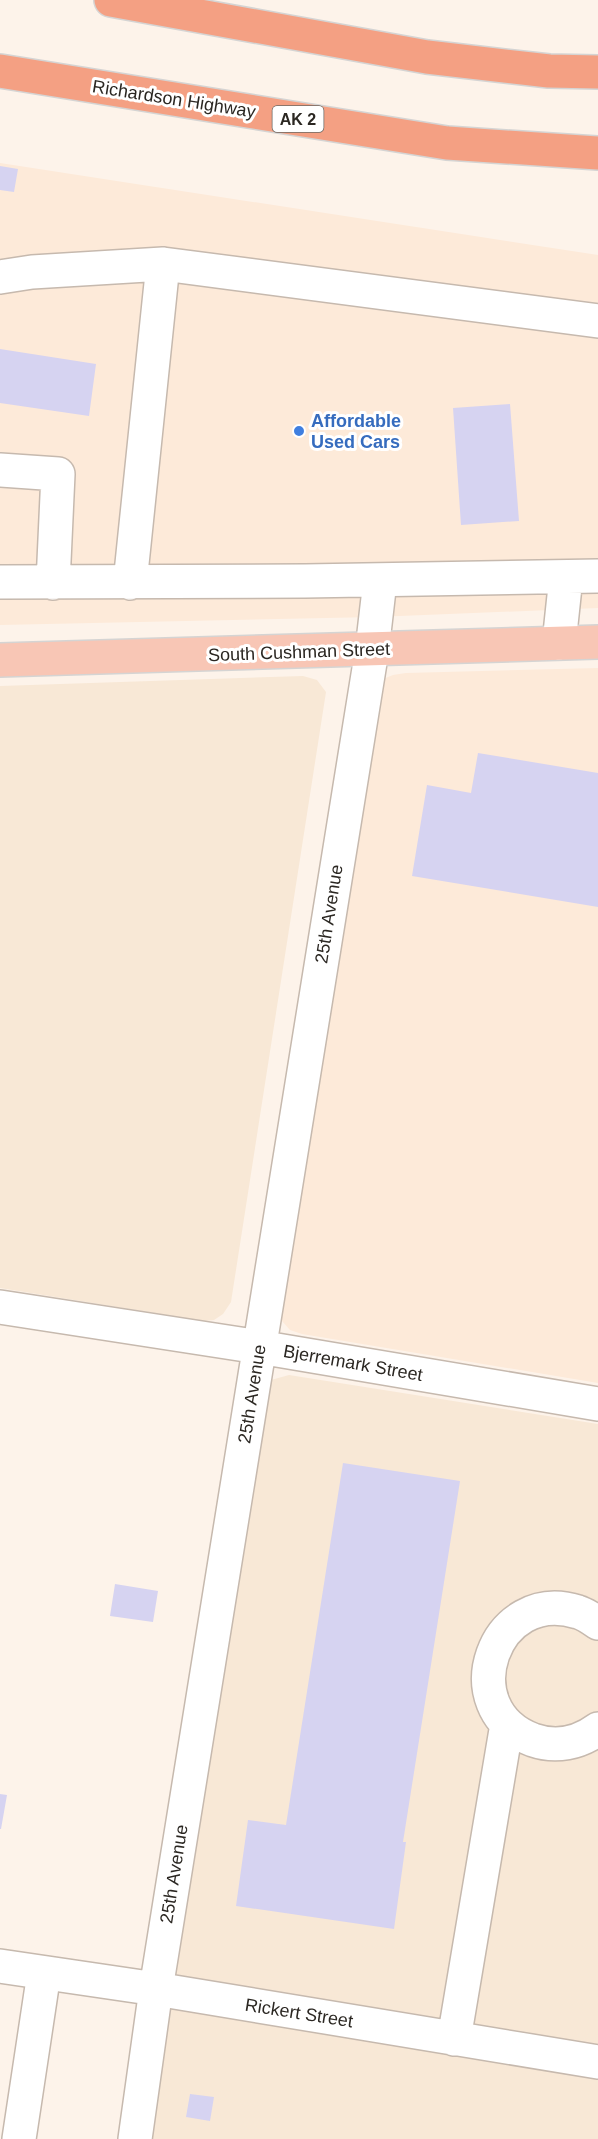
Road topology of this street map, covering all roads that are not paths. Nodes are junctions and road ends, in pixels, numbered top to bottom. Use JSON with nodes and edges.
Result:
{"nodes":[{"id":1,"x":111,"y":0,"type":"edge"},
{"id":2,"x":0,"y":71,"type":"edge"},
{"id":3,"x":598,"y":72,"type":"edge"},
{"id":4,"x":598,"y":153,"type":"edge"},
{"id":5,"x":163,"y":264,"type":"junction"},
{"id":6,"x":0,"y":277,"type":"edge"},
{"id":7,"x":598,"y":321,"type":"edge"},
{"id":8,"x":0,"y":470,"type":"edge"},
{"id":9,"x":598,"y":576,"type":"edge"},
{"id":10,"x":566,"y":577,"type":"junction"},
{"id":11,"x":380,"y":580,"type":"junction"},
{"id":12,"x":0,"y":582,"type":"edge"},
{"id":13,"x":53,"y":583,"type":"junction"},
{"id":14,"x":130,"y":583,"type":"junction"},
{"id":15,"x":598,"y":642,"type":"edge"},
{"id":16,"x":559,"y":643,"type":"junction"},
{"id":17,"x":372,"y":650,"type":"junction"},
{"id":18,"x":0,"y":660,"type":"edge"},
{"id":19,"x":0,"y":1307,"type":"edge"},
{"id":20,"x":260,"y":1347,"type":"junction"},
{"id":21,"x":598,"y":1404,"type":"edge"},
{"id":22,"x":598,"y":1623,"type":"edge"},
{"id":23,"x":507,"y":1724,"type":"junction"},
{"id":24,"x":598,"y":1729,"type":"edge"},
{"id":25,"x":0,"y":1966,"type":"edge"},
{"id":26,"x":44,"y":1973,"type":"junction"},
{"id":27,"x":156,"y":1989,"type":"junction"},
{"id":28,"x":454,"y":2039,"type":"junction"},
{"id":29,"x":598,"y":2062,"type":"edge"},
{"id":30,"x":19,"y":2139,"type":"edge"},
{"id":31,"x":135,"y":2139,"type":"edge"}],
"edges":[{"from":1,"to":3,"type":"highway"},
{"from":2,"to":4,"type":"highway","name":"Richardson Highway","number":"AK 2"},
{"from":5,"to":6,"type":"street"},
{"from":5,"to":7,"type":"street"},
{"from":5,"to":14,"type":"street"},
{"from":8,"to":13,"type":"street"},
{"from":9,"to":10,"type":"street"},
{"from":10,"to":11,"type":"street"},
{"from":10,"to":16,"type":"street"},
{"from":11,"to":14,"type":"street"},
{"from":11,"to":17,"type":"street","name":"25th Avenue"},
{"from":12,"to":13,"type":"street"},
{"from":13,"to":14,"type":"street"},
{"from":15,"to":16,"type":"main road","name":"South Cushman Street"},
{"from":16,"to":17,"type":"main road","name":"South Cushman Street"},
{"from":17,"to":18,"type":"main road","name":"South Cushman Street"},
{"from":17,"to":20,"type":"street","name":"25th Avenue"},
{"from":19,"to":20,"type":"street","name":"Bjerremark Street"},
{"from":20,"to":21,"type":"street","name":"Bjerremark Street"},
{"from":20,"to":27,"type":"street","name":"25th Avenue"},
{"from":22,"to":23,"type":"street"},
{"from":23,"to":24,"type":"street"},
{"from":23,"to":28,"type":"street"},
{"from":25,"to":26,"type":"street","name":"Rickert Street"},
{"from":26,"to":27,"type":"street","name":"Rickert Street"},
{"from":26,"to":30,"type":"street"},
{"from":27,"to":28,"type":"street","name":"Rickert Street"},
{"from":27,"to":31,"type":"street","name":"25th Avenue"},
{"from":28,"to":29,"type":"street","name":"Rickert Street"}]}
